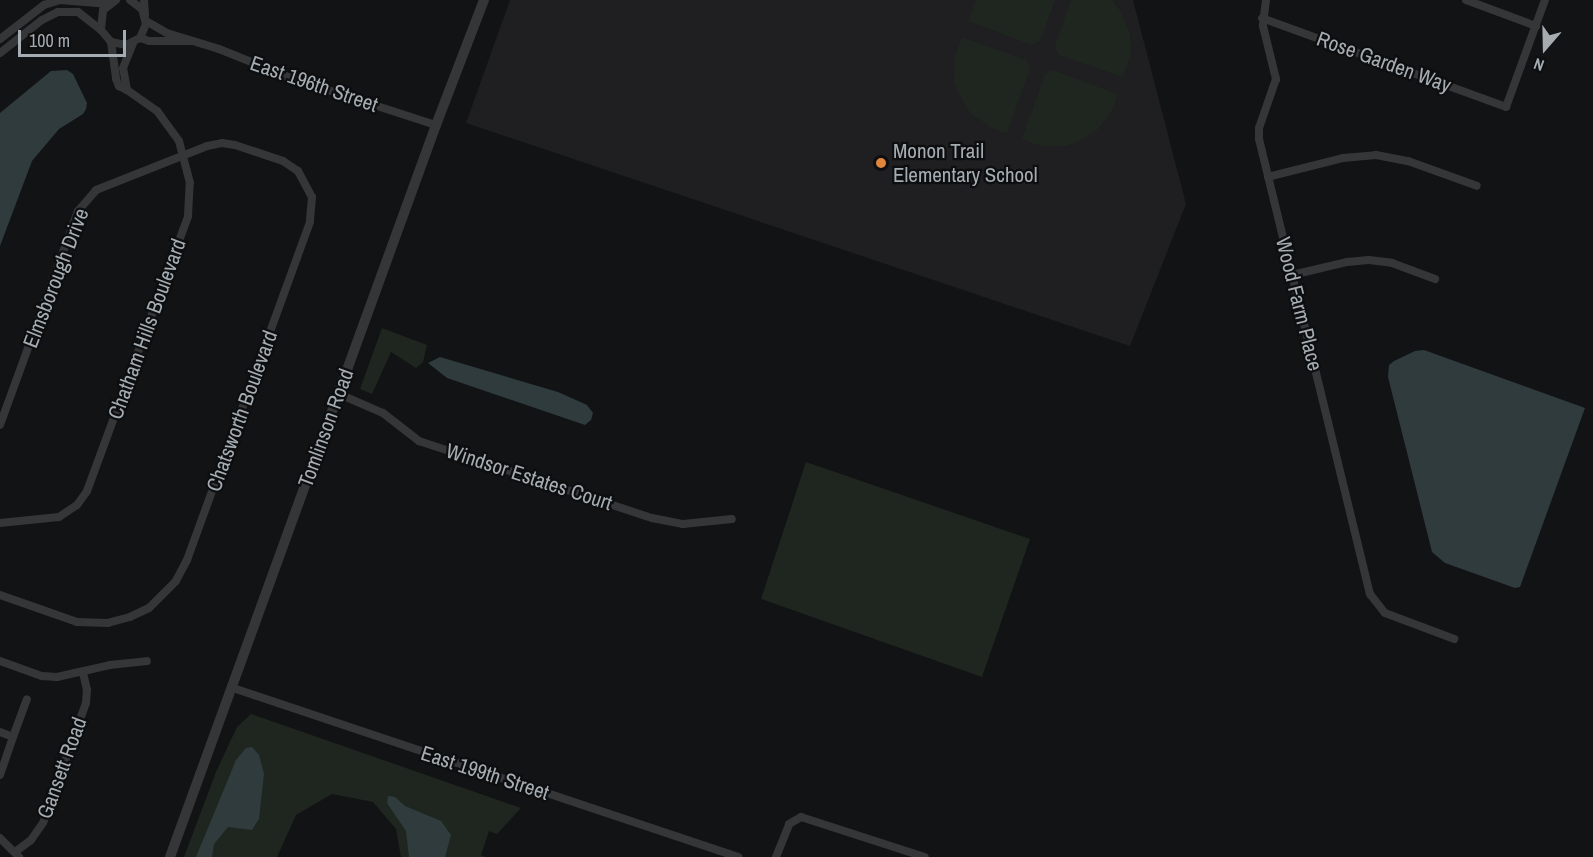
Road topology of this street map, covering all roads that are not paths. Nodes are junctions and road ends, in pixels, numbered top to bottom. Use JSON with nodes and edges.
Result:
{"nodes":[{"id":1,"x":32,"y":0,"type":"edge"},
{"id":2,"x":130,"y":0,"type":"edge"},
{"id":3,"x":144,"y":0,"type":"edge"},
{"id":4,"x":484,"y":0,"type":"edge"},
{"id":5,"x":1266,"y":0,"type":"edge"},
{"id":6,"x":1466,"y":0,"type":"edge"},
{"id":7,"x":1545,"y":0,"type":"edge"},
{"id":8,"x":114,"y":1,"type":"edge"},
{"id":9,"x":38,"y":9,"type":"junction"},
{"id":10,"x":44,"y":18,"type":"junction"},
{"id":11,"x":145,"y":18,"type":"junction"},
{"id":12,"x":1262,"y":18,"type":"junction"},
{"id":13,"x":1536,"y":26,"type":"junction"},
{"id":14,"x":101,"y":30,"type":"junction"},
{"id":15,"x":0,"y":39,"type":"edge"},
{"id":16,"x":137,"y":40,"type":"junction"},
{"id":17,"x":193,"y":41,"type":"junction"},
{"id":18,"x":111,"y":42,"type":"junction"},
{"id":19,"x":0,"y":53,"type":"edge"},
{"id":20,"x":127,"y":90,"type":"junction"},
{"id":21,"x":436,"y":125,"type":"junction"},
{"id":22,"x":184,"y":155,"type":"junction"},
{"id":23,"x":1268,"y":177,"type":"junction"},
{"id":24,"x":1477,"y":186,"type":"dead end"},
{"id":25,"x":1292,"y":275,"type":"junction"},
{"id":26,"x":1435,"y":279,"type":"dead end"},
{"id":27,"x":339,"y":394,"type":"junction"},
{"id":28,"x":0,"y":425,"type":"edge"},
{"id":29,"x":732,"y":519,"type":"dead end"},
{"id":30,"x":0,"y":523,"type":"edge"},
{"id":31,"x":0,"y":595,"type":"edge"},
{"id":32,"x":1454,"y":639,"type":"dead end"},
{"id":33,"x":0,"y":661,"type":"edge"},
{"id":34,"x":147,"y":661,"type":"dead end"},
{"id":35,"x":83,"y":673,"type":"junction"},
{"id":36,"x":233,"y":688,"type":"junction"},
{"id":37,"x":27,"y":699,"type":"dead end"},
{"id":38,"x":0,"y":732,"type":"edge"},
{"id":39,"x":13,"y":737,"type":"junction"},
{"id":40,"x":0,"y":775,"type":"edge"},
{"id":41,"x":0,"y":838,"type":"edge"},
{"id":42,"x":17,"y":854,"type":"edge"},
{"id":43,"x":170,"y":857,"type":"edge"},
{"id":44,"x":738,"y":857,"type":"edge"},
{"id":45,"x":776,"y":857,"type":"edge"},
{"id":46,"x":925,"y":857,"type":"edge"}],
"edges":[{"from":1,"to":9,"type":"street"},
{"from":2,"to":11,"type":"street","name":"East 196th Street"},
{"from":3,"to":11,"type":"street"},
{"from":4,"to":21,"type":"street","name":"Tomlinson Road"},
{"from":5,"to":12,"type":"street","name":"Wood Farm Place"},
{"from":6,"to":13,"type":"street"},
{"from":7,"to":13,"type":"street"},
{"from":8,"to":9,"type":"street"},
{"from":8,"to":14,"type":"street"},
{"from":9,"to":10,"type":"street"},
{"from":9,"to":15,"type":"street"},
{"from":10,"to":14,"type":"street"},
{"from":10,"to":19,"type":"street"},
{"from":11,"to":16,"type":"street"},
{"from":11,"to":17,"type":"street","name":"East 196th Street"},
{"from":12,"to":13,"type":"street","name":"Rose Garden Way"},
{"from":12,"to":23,"type":"street","name":"Wood Farm Place"},
{"from":14,"to":18,"type":"street"},
{"from":16,"to":17,"type":"street","name":"East 196th Street"},
{"from":16,"to":18,"type":"street","name":"East 196th Street"},
{"from":16,"to":20,"type":"street"},
{"from":17,"to":21,"type":"street","name":"East 196th Street"},
{"from":18,"to":20,"type":"street","name":"Chatham Hills Boulevard"},
{"from":20,"to":22,"type":"street","name":"Chatham Hills Boulevard"},
{"from":21,"to":27,"type":"street","name":"Tomlinson Road"},
{"from":22,"to":28,"type":"street","name":"Elmsborough Drive"},
{"from":22,"to":30,"type":"street","name":"Chatham Hills Boulevard"},
{"from":22,"to":31,"type":"street","name":"Chatsworth Boulevard"},
{"from":23,"to":24,"type":"street"},
{"from":23,"to":25,"type":"street","name":"Wood Farm Place"},
{"from":25,"to":26,"type":"street"},
{"from":25,"to":32,"type":"street","name":"Wood Farm Place"},
{"from":27,"to":29,"type":"street","name":"Windsor Estates Court"},
{"from":27,"to":36,"type":"street","name":"Tomlinson Road"},
{"from":33,"to":35,"type":"street"},
{"from":34,"to":35,"type":"street"},
{"from":35,"to":42,"type":"street","name":"Gansett Road"},
{"from":36,"to":43,"type":"street","name":"Tomlinson Road"},
{"from":36,"to":44,"type":"street","name":"East 199th Street"},
{"from":37,"to":39,"type":"street"},
{"from":38,"to":39,"type":"street"},
{"from":39,"to":40,"type":"street"},
{"from":41,"to":42,"type":"street"},
{"from":45,"to":46,"type":"street"}]}
